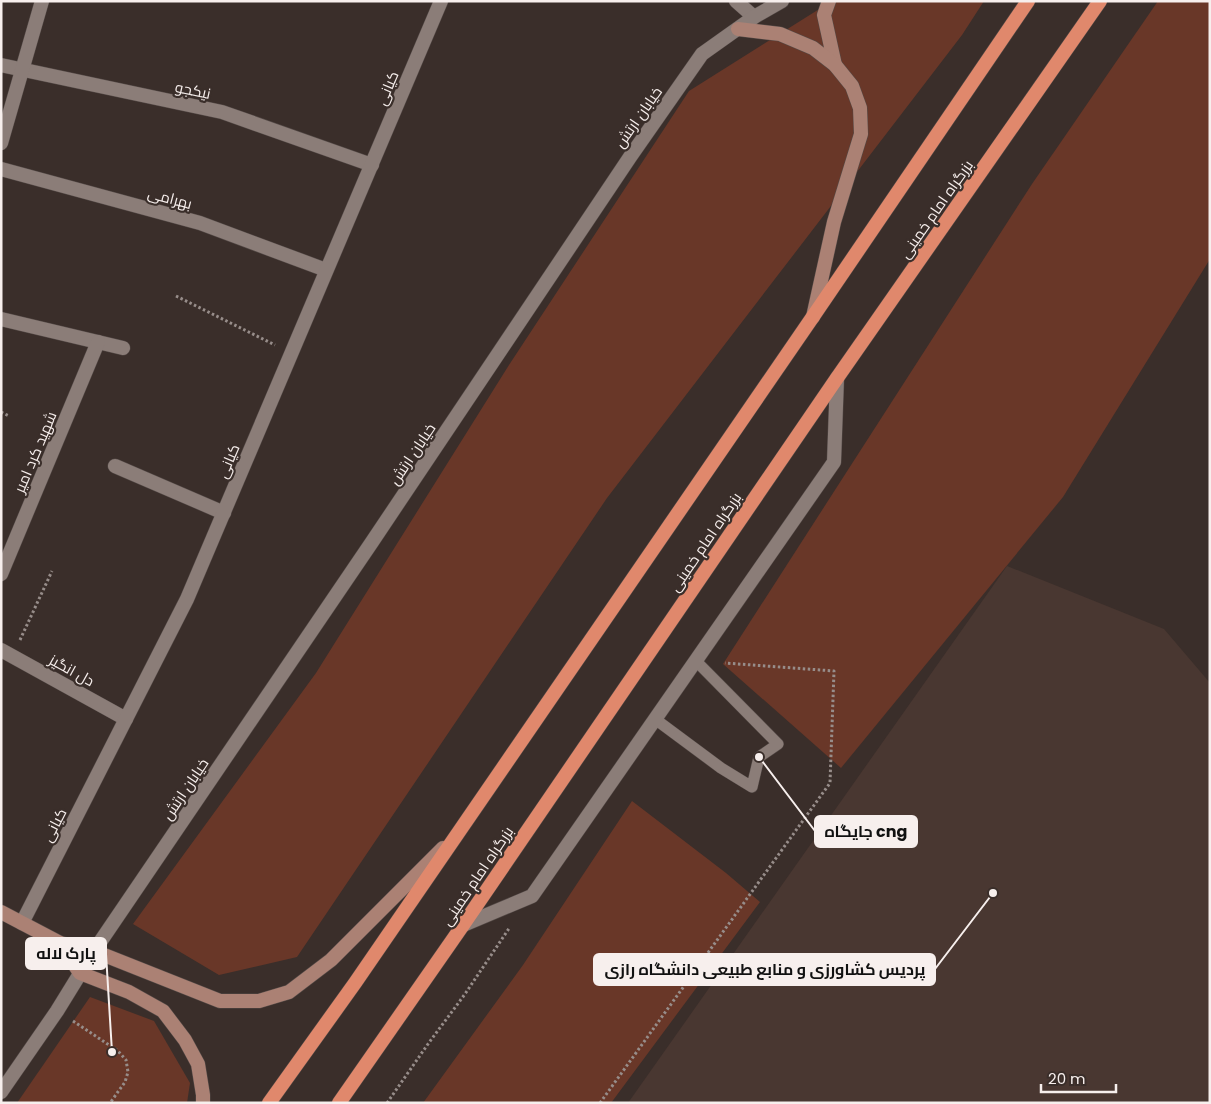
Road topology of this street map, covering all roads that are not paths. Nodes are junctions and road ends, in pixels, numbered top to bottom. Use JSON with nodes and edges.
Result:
{"nodes":[{"id":1,"x":42,"y":1,"type":"edge"},
{"id":2,"x":441,"y":1,"type":"edge"},
{"id":3,"x":736,"y":1,"type":"edge"},
{"id":4,"x":782,"y":1,"type":"edge"},
{"id":5,"x":829,"y":1,"type":"edge"},
{"id":6,"x":1028,"y":1,"type":"edge"},
{"id":7,"x":1100,"y":1,"type":"edge"},
{"id":8,"x":754,"y":17,"type":"junction"},
{"id":9,"x":738,"y":28,"type":"junction"},
{"id":10,"x":835,"y":64,"type":"junction"},
{"id":11,"x":1,"y":65,"type":"edge"},
{"id":12,"x":22,"y":70,"type":"junction"},
{"id":13,"x":1,"y":143,"type":"edge"},
{"id":14,"x":372,"y":164,"type":"junction"},
{"id":15,"x":1,"y":169,"type":"edge"},
{"id":16,"x":326,"y":270,"type":"junction"},
{"id":17,"x":812,"y":318,"type":"junction"},
{"id":18,"x":1,"y":319,"type":"edge"},
{"id":19,"x":98,"y":342,"type":"junction"},
{"id":20,"x":123,"y":348,"type":"dead end"},
{"id":21,"x":837,"y":378,"type":"junction"},
{"id":22,"x":115,"y":466,"type":"dead end"},
{"id":23,"x":224,"y":514,"type":"junction"},
{"id":24,"x":1,"y":574,"type":"edge"},
{"id":25,"x":7,"y":653,"type":"edge"},
{"id":26,"x":696,"y":661,"type":"junction"},
{"id":27,"x":126,"y":719,"type":"junction"},
{"id":28,"x":655,"y":719,"type":"junction"},
{"id":29,"x":454,"y":837,"type":"junction"},
{"id":30,"x":1,"y":912,"type":"edge"},
{"id":31,"x":22,"y":923,"type":"junction"},
{"id":32,"x":463,"y":925,"type":"junction"},
{"id":33,"x":60,"y":943,"type":"junction"},
{"id":34,"x":94,"y":951,"type":"junction"},
{"id":35,"x":80,"y":973,"type":"junction"},
{"id":36,"x":1,"y":1092,"type":"edge"},
{"id":37,"x":203,"y":1103,"type":"edge"},
{"id":38,"x":269,"y":1103,"type":"edge"},
{"id":39,"x":339,"y":1103,"type":"edge"}],
"edges":[{"from":1,"to":12,"type":"street"},
{"from":2,"to":14,"type":"street","name":"کیانی"},
{"from":3,"to":8,"type":"street"},
{"from":4,"to":8,"type":"street","name":"خیابان ارتش"},
{"from":5,"to":10,"type":"main road"},
{"from":6,"to":17,"type":"highway"},
{"from":7,"to":21,"type":"highway","name":"بزرگراه امام خمینی"},
{"from":8,"to":9,"type":"street","name":"خیابان ارتش"},
{"from":9,"to":10,"type":"main road"},
{"from":9,"to":34,"type":"street","name":"خیابان ارتش"},
{"from":10,"to":17,"type":"main road"},
{"from":11,"to":12,"type":"street","name":"نیکجو"},
{"from":12,"to":13,"type":"street"},
{"from":12,"to":14,"type":"street","name":"نیکجو"},
{"from":14,"to":16,"type":"street","name":"کیانی"},
{"from":15,"to":16,"type":"street","name":"بهرامی"},
{"from":16,"to":23,"type":"street","name":"کیانی"},
{"from":17,"to":29,"type":"highway"},
{"from":18,"to":19,"type":"street"},
{"from":19,"to":20,"type":"street"},
{"from":19,"to":24,"type":"street","name":"شهید کرد امیر"},
{"from":21,"to":26,"type":"street"},
{"from":21,"to":32,"type":"highway","name":"بزرگراه امام خمینی"},
{"from":22,"to":23,"type":"street"},
{"from":23,"to":27,"type":"street","name":"کیانی"},
{"from":25,"to":27,"type":"street","name":"دل انگیز"},
{"from":26,"to":28,"type":"street"},
{"from":26,"to":28,"type":"lane"},
{"from":27,"to":31,"type":"street","name":"کیانی"},
{"from":28,"to":32,"type":"street"},
{"from":29,"to":34,"type":"main road"},
{"from":29,"to":38,"type":"highway"},
{"from":30,"to":31,"type":"main road"},
{"from":31,"to":33,"type":"main road"},
{"from":32,"to":39,"type":"highway","name":"بزرگراه امام خمینی"},
{"from":33,"to":34,"type":"main road"},
{"from":33,"to":35,"type":"main road"},
{"from":34,"to":35,"type":"street","name":"خیابان ارتش"},
{"from":35,"to":36,"type":"street","name":"خیابان ارتش"},
{"from":35,"to":37,"type":"main road"}]}
